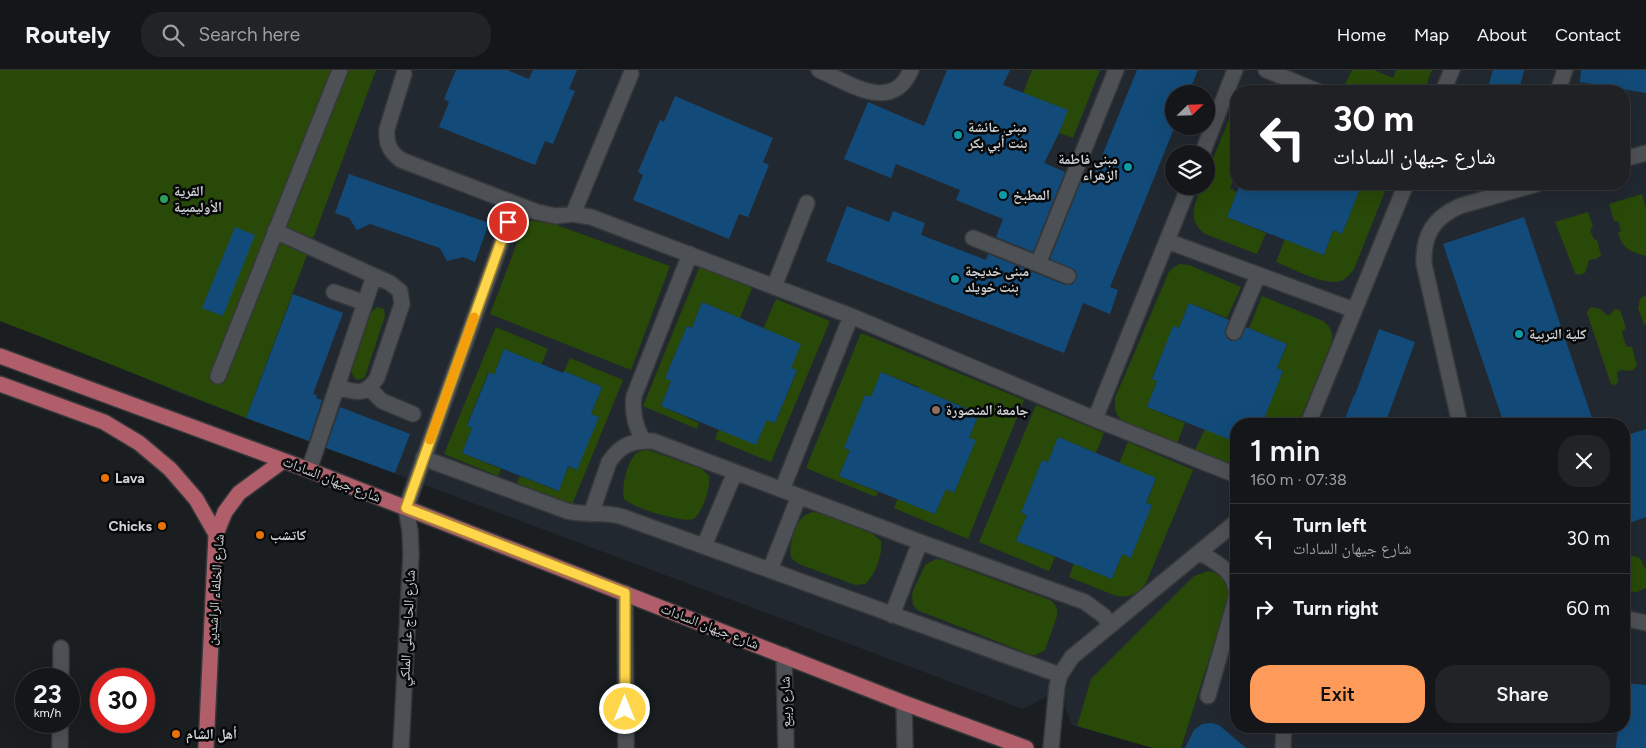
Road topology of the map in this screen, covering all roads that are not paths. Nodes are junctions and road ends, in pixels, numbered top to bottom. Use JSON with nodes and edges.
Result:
{"nodes":[{"id":1,"x":340,"y":70,"type":"edge"},
{"id":2,"x":819,"y":70,"type":"edge"},
{"id":3,"x":911,"y":70,"type":"edge"},
{"id":4,"x":1116,"y":70,"type":"edge"},
{"id":5,"x":1235,"y":70,"type":"edge"},
{"id":6,"x":1266,"y":70,"type":"edge"},
{"id":7,"x":1452,"y":70,"type":"edge"},
{"id":8,"x":1565,"y":70,"type":"edge"},
{"id":9,"x":404,"y":74,"type":"dead end"},
{"id":10,"x":630,"y":74,"type":"dead end"},
{"id":11,"x":1302,"y":85,"type":"edge"},
{"id":12,"x":1446,"y":85,"type":"edge"},
{"id":13,"x":1560,"y":85,"type":"edge"},
{"id":14,"x":1206,"y":145,"type":"edge"},
{"id":15,"x":1646,"y":153,"type":"edge"},
{"id":16,"x":1630,"y":157,"type":"edge"},
{"id":17,"x":1404,"y":190,"type":"edge"},
{"id":18,"x":1516,"y":190,"type":"edge"},
{"id":19,"x":1185,"y":195,"type":"edge"},
{"id":20,"x":807,"y":203,"type":"dead end"},
{"id":21,"x":515,"y":204,"type":"junction"},
{"id":22,"x":573,"y":214,"type":"junction"},
{"id":23,"x":276,"y":231,"type":"junction"},
{"id":24,"x":973,"y":238,"type":"dead end"},
{"id":25,"x":1167,"y":241,"type":"junction"},
{"id":26,"x":690,"y":254,"type":"junction"},
{"id":27,"x":1038,"y":264,"type":"junction"},
{"id":28,"x":1258,"y":275,"type":"junction"},
{"id":29,"x":374,"y":276,"type":"junction"},
{"id":30,"x":1068,"y":276,"type":"dead end"},
{"id":31,"x":774,"y":287,"type":"junction"},
{"id":32,"x":334,"y":292,"type":"dead end"},
{"id":33,"x":365,"y":303,"type":"junction"},
{"id":34,"x":1354,"y":310,"type":"junction"},
{"id":35,"x":851,"y":316,"type":"junction"},
{"id":36,"x":1234,"y":332,"type":"dead end"},
{"id":37,"x":0,"y":356,"type":"edge"},
{"id":38,"x":218,"y":376,"type":"dead end"},
{"id":39,"x":0,"y":384,"type":"edge"},
{"id":40,"x":337,"y":387,"type":"junction"},
{"id":41,"x":369,"y":388,"type":"junction"},
{"id":42,"x":413,"y":414,"type":"dead end"},
{"id":43,"x":1095,"y":418,"type":"junction"},
{"id":44,"x":1310,"y":418,"type":"edge"},
{"id":45,"x":1459,"y":418,"type":"edge"},
{"id":46,"x":643,"y":440,"type":"junction"},
{"id":47,"x":423,"y":458,"type":"junction"},
{"id":48,"x":283,"y":461,"type":"junction"},
{"id":49,"x":309,"y":470,"type":"junction"},
{"id":50,"x":735,"y":472,"type":"junction"},
{"id":51,"x":1230,"y":473,"type":"edge"},
{"id":52,"x":782,"y":490,"type":"junction"},
{"id":53,"x":799,"y":496,"type":"junction"},
{"id":54,"x":406,"y":508,"type":"junction"},
{"id":55,"x":591,"y":514,"type":"junction"},
{"id":56,"x":1230,"y":527,"type":"edge"},
{"id":57,"x":216,"y":534,"type":"junction"},
{"id":58,"x":920,"y":542,"type":"junction"},
{"id":59,"x":704,"y":546,"type":"junction"},
{"id":60,"x":1200,"y":552,"type":"junction"},
{"id":61,"x":770,"y":570,"type":"junction"},
{"id":62,"x":1230,"y":575,"type":"edge"},
{"id":63,"x":625,"y":593,"type":"junction"},
{"id":64,"x":892,"y":615,"type":"junction"},
{"id":65,"x":1230,"y":619,"type":"edge"},
{"id":66,"x":1630,"y":619,"type":"edge"},
{"id":67,"x":1646,"y":623,"type":"edge"},
{"id":68,"x":1110,"y":626,"type":"junction"},
{"id":69,"x":62,"y":648,"type":"dead end"},
{"id":70,"x":784,"y":655,"type":"junction"},
{"id":71,"x":61,"y":668,"type":"edge"},
{"id":72,"x":1060,"y":676,"type":"junction"},
{"id":73,"x":1208,"y":696,"type":"dead end"},
{"id":74,"x":904,"y":703,"type":"junction"},
{"id":75,"x":60,"y":733,"type":"edge"},
{"id":76,"x":1284,"y":733,"type":"edge"},
{"id":77,"x":60,"y":748,"type":"edge"},
{"id":78,"x":206,"y":748,"type":"edge"},
{"id":79,"x":401,"y":748,"type":"edge"},
{"id":80,"x":626,"y":748,"type":"edge"},
{"id":81,"x":786,"y":748,"type":"edge"},
{"id":82,"x":905,"y":748,"type":"edge"},
{"id":83,"x":1026,"y":748,"type":"edge"},
{"id":84,"x":1051,"y":748,"type":"edge"},
{"id":85,"x":1283,"y":748,"type":"edge"}],
"edges":[{"from":1,"to":23,"type":"street"},
{"from":2,"to":3,"type":"street"},
{"from":4,"to":27,"type":"street"},
{"from":5,"to":14,"type":"street"},
{"from":6,"to":11,"type":"street"},
{"from":7,"to":12,"type":"street"},
{"from":8,"to":13,"type":"street"},
{"from":9,"to":21,"type":"street"},
{"from":10,"to":22,"type":"street"},
{"from":15,"to":16,"type":"street"},
{"from":17,"to":34,"type":"street"},
{"from":18,"to":45,"type":"street"},
{"from":19,"to":25,"type":"street"},
{"from":20,"to":31,"type":"street"},
{"from":21,"to":22,"type":"street"},
{"from":21,"to":47,"type":"street"},
{"from":22,"to":26,"type":"street"},
{"from":23,"to":29,"type":"street"},
{"from":23,"to":38,"type":"street"},
{"from":24,"to":27,"type":"street"},
{"from":25,"to":28,"type":"street"},
{"from":25,"to":43,"type":"street"},
{"from":26,"to":31,"type":"street"},
{"from":26,"to":46,"type":"street"},
{"from":27,"to":30,"type":"street"},
{"from":28,"to":34,"type":"street"},
{"from":28,"to":36,"type":"street"},
{"from":29,"to":33,"type":"street"},
{"from":29,"to":41,"type":"street"},
{"from":31,"to":35,"type":"street"},
{"from":32,"to":33,"type":"street"},
{"from":33,"to":40,"type":"street"},
{"from":34,"to":44,"type":"street"},
{"from":35,"to":43,"type":"street"},
{"from":35,"to":52,"type":"street"},
{"from":37,"to":48,"type":"main road","name":"شارع جيهان السادات"},
{"from":39,"to":57,"type":"main road"},
{"from":40,"to":41,"type":"street"},
{"from":40,"to":49,"type":"street"},
{"from":41,"to":42,"type":"street"},
{"from":43,"to":51,"type":"street"},
{"from":46,"to":50,"type":"street"},
{"from":46,"to":55,"type":"street"},
{"from":47,"to":54,"type":"street"},
{"from":47,"to":55,"type":"street"},
{"from":48,"to":49,"type":"main road","name":"شارع جيهان السادات"},
{"from":48,"to":57,"type":"main road","name":"شارع الخلفاء الراشدين"},
{"from":49,"to":54,"type":"main road","name":"شارع جيهان السادات"},
{"from":50,"to":52,"type":"street"},
{"from":50,"to":59,"type":"street"},
{"from":52,"to":53,"type":"street"},
{"from":53,"to":58,"type":"street"},
{"from":53,"to":61,"type":"street"},
{"from":54,"to":63,"type":"main road","name":"شارع جيهان السادات"},
{"from":54,"to":79,"type":"street","name":"شارع الحاج على الملكي"},
{"from":55,"to":59,"type":"street"},
{"from":56,"to":60,"type":"street"},
{"from":57,"to":78,"type":"main road","name":"شارع الخلفاء الراشدين"},
{"from":58,"to":64,"type":"street"},
{"from":58,"to":68,"type":"street"},
{"from":59,"to":61,"type":"street"},
{"from":60,"to":62,"type":"street"},
{"from":60,"to":68,"type":"street"},
{"from":61,"to":64,"type":"street"},
{"from":63,"to":70,"type":"main road","name":"شارع جيهان السادات"},
{"from":63,"to":80,"type":"street"},
{"from":64,"to":72,"type":"street"},
{"from":65,"to":73,"type":"street"},
{"from":66,"to":67,"type":"street"},
{"from":68,"to":72,"type":"street"},
{"from":69,"to":71,"type":"street"},
{"from":70,"to":74,"type":"main road","name":"شارع جيهان السادات"},
{"from":70,"to":81,"type":"street","name":"شارع ربيع"},
{"from":72,"to":84,"type":"street"},
{"from":74,"to":82,"type":"street"},
{"from":74,"to":83,"type":"main road","name":"شارع جيهان السادات"},
{"from":75,"to":77,"type":"street"},
{"from":76,"to":85,"type":"street"}]}
